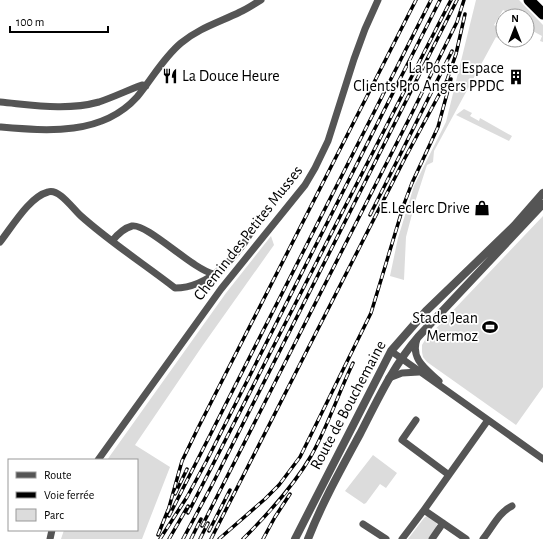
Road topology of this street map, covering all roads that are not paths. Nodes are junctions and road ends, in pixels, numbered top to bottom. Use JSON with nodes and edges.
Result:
{"nodes":[{"id":1,"x":261,"y":0,"type":"edge"},
{"id":2,"x":378,"y":0,"type":"edge"},
{"id":3,"x":529,"y":0,"type":"edge"},
{"id":4,"x":543,"y":14,"type":"edge"},
{"id":5,"x":146,"y":86,"type":"junction"},
{"id":6,"x":128,"y":90,"type":"junction"},
{"id":7,"x":137,"y":96,"type":"junction"},
{"id":8,"x":0,"y":102,"type":"edge"},
{"id":9,"x":0,"y":127,"type":"edge"},
{"id":10,"x":543,"y":193,"type":"edge"},
{"id":11,"x":543,"y":204,"type":"edge"},
{"id":12,"x":253,"y":229,"type":"dead end"},
{"id":13,"x":112,"y":241,"type":"junction"},
{"id":14,"x":0,"y":242,"type":"edge"},
{"id":15,"x":214,"y":274,"type":"junction"},
{"id":16,"x":418,"y":337,"type":"junction"},
{"id":17,"x":391,"y":351,"type":"junction"},
{"id":18,"x":401,"y":359,"type":"junction"},
{"id":19,"x":420,"y":372,"type":"junction"},
{"id":20,"x":390,"y":378,"type":"junction"},
{"id":21,"x":456,"y":398,"type":"junction"},
{"id":22,"x":416,"y":420,"type":"dead end"},
{"id":23,"x":488,"y":420,"type":"junction"},
{"id":24,"x":99,"y":459,"type":"edge"},
{"id":25,"x":543,"y":460,"type":"edge"},
{"id":26,"x":449,"y":476,"type":"junction"},
{"id":27,"x":512,"y":506,"type":"dead end"},
{"id":28,"x":424,"y":510,"type":"junction"},
{"id":29,"x":443,"y":523,"type":"junction"},
{"id":30,"x":363,"y":524,"type":"dead end"},
{"id":31,"x":295,"y":539,"type":"edge"},
{"id":32,"x":308,"y":539,"type":"edge"},
{"id":33,"x":386,"y":539,"type":"edge"},
{"id":34,"x":402,"y":539,"type":"edge"},
{"id":35,"x":432,"y":539,"type":"edge"},
{"id":36,"x":466,"y":539,"type":"edge"},
{"id":37,"x":483,"y":539,"type":"edge"}],
"edges":[{"from":1,"to":5,"type":"street"},
{"from":2,"to":24,"type":"street","name":"Chemin des Petites Musses"},
{"from":3,"to":4,"type":"highway"},
{"from":5,"to":6,"type":"street"},
{"from":5,"to":7,"type":"street"},
{"from":6,"to":7,"type":"street"},
{"from":6,"to":8,"type":"street"},
{"from":7,"to":9,"type":"street"},
{"from":10,"to":17,"type":"street","name":"Route de Bouchemaine"},
{"from":11,"to":16,"type":"street","name":"Route de Bouchemaine"},
{"from":12,"to":15,"type":"street"},
{"from":13,"to":14,"type":"street"},
{"from":13,"to":15,"type":"street"},
{"from":13,"to":15,"type":"street"},
{"from":16,"to":18,"type":"street","name":"Route de Bouchemaine"},
{"from":16,"to":21,"type":"street"},
{"from":17,"to":18,"type":"street"},
{"from":17,"to":31,"type":"street","name":"Route de Bouchemaine"},
{"from":18,"to":19,"type":"street"},
{"from":18,"to":20,"type":"street","name":"Route de Bouchemaine"},
{"from":19,"to":20,"type":"street"},
{"from":19,"to":21,"type":"street"},
{"from":20,"to":32,"type":"street","name":"Route de Bouchemaine"},
{"from":21,"to":23,"type":"street"},
{"from":22,"to":26,"type":"street"},
{"from":23,"to":25,"type":"street"},
{"from":23,"to":26,"type":"street"},
{"from":26,"to":28,"type":"street"},
{"from":27,"to":37,"type":"street"},
{"from":28,"to":29,"type":"street"},
{"from":28,"to":34,"type":"street"},
{"from":29,"to":35,"type":"street"},
{"from":29,"to":36,"type":"street"},
{"from":30,"to":33,"type":"street"}]}
